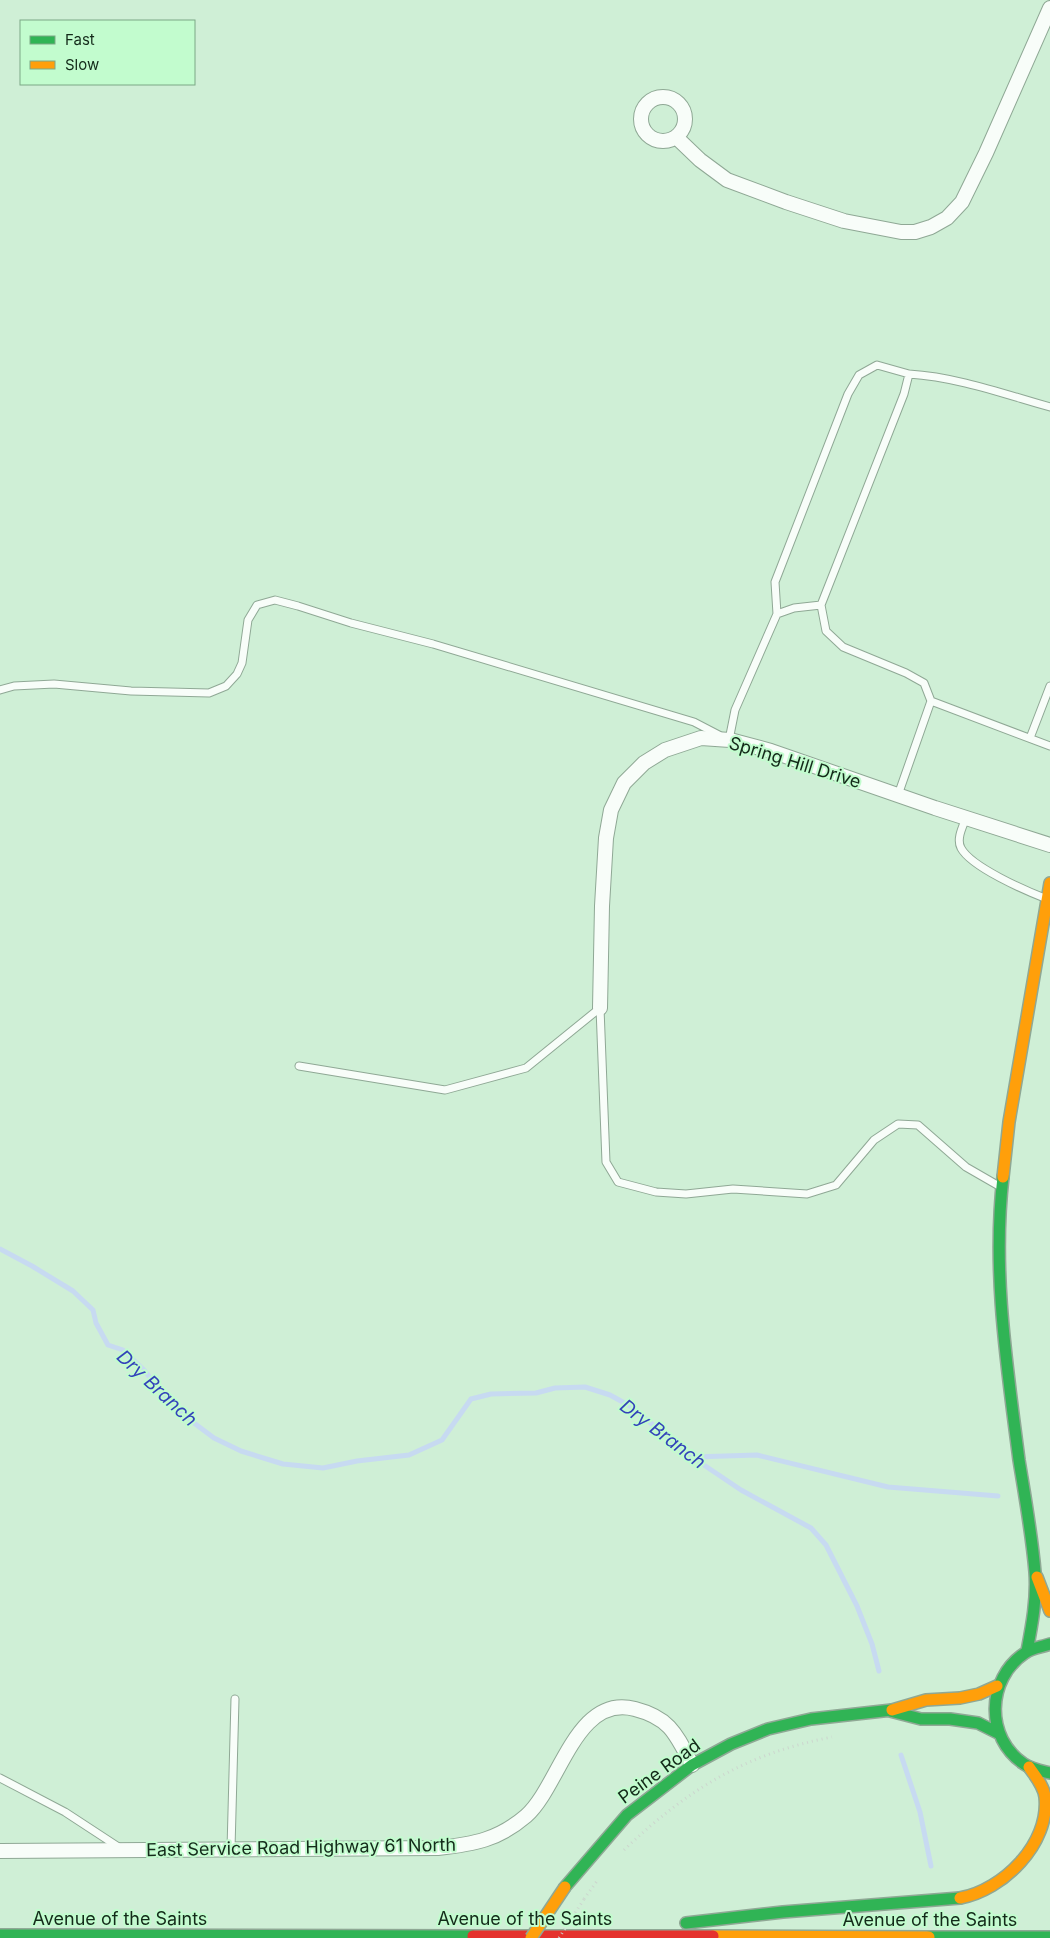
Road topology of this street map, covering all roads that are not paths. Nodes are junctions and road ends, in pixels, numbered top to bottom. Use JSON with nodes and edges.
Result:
{"nodes":[{"id":1,"x":1050,"y":8,"type":"edge"},
{"id":2,"x":676,"y":137,"type":"dead end"},
{"id":3,"x":908,"y":374,"type":"junction"},
{"id":4,"x":1050,"y":407,"type":"edge"},
{"id":5,"x":821,"y":605,"type":"junction"},
{"id":6,"x":777,"y":614,"type":"junction"},
{"id":7,"x":1050,"y":686,"type":"edge"},
{"id":8,"x":0,"y":690,"type":"edge"},
{"id":9,"x":931,"y":701,"type":"junction"},
{"id":10,"x":1030,"y":738,"type":"junction"},
{"id":11,"x":730,"y":740,"type":"junction"},
{"id":12,"x":1050,"y":746,"type":"edge"},
{"id":13,"x":898,"y":795,"type":"junction"},
{"id":14,"x":966,"y":818,"type":"junction"},
{"id":15,"x":1050,"y":844,"type":"edge"},
{"id":16,"x":1049,"y":890,"type":"edge"},
{"id":17,"x":600,"y":1008,"type":"junction"},
{"id":18,"x":299,"y":1066,"type":"dead end"},
{"id":19,"x":1002,"y":1188,"type":"junction"},
{"id":20,"x":1035,"y":1573,"type":"junction"},
{"id":21,"x":1050,"y":1611,"type":"edge"},
{"id":22,"x":1050,"y":1644,"type":"edge"},
{"id":23,"x":1027,"y":1651,"type":"junction"},
{"id":24,"x":997,"y":1686,"type":"junction"},
{"id":25,"x":235,"y":1699,"type":"dead end"},
{"id":26,"x":890,"y":1711,"type":"junction"},
{"id":27,"x":998,"y":1733,"type":"junction"},
{"id":28,"x":692,"y":1765,"type":"junction"},
{"id":29,"x":1029,"y":1767,"type":"junction"},
{"id":30,"x":1050,"y":1772,"type":"edge"},
{"id":31,"x":0,"y":1778,"type":"edge"},
{"id":32,"x":231,"y":1849,"type":"junction"},
{"id":33,"x":122,"y":1850,"type":"junction"},
{"id":34,"x":0,"y":1851,"type":"edge"},
{"id":35,"x":0,"y":1935,"type":"edge"},
{"id":36,"x":563,"y":1937,"type":"edge"},
{"id":37,"x":1050,"y":1937,"type":"edge"},
{"id":38,"x":531,"y":1938,"type":"edge"}],
"edges":[{"from":1,"to":2,"type":"street"},
{"from":3,"to":4,"type":"lane"},
{"from":3,"to":5,"type":"lane"},
{"from":3,"to":6,"type":"lane"},
{"from":5,"to":6,"type":"lane"},
{"from":5,"to":9,"type":"lane"},
{"from":6,"to":11,"type":"lane"},
{"from":7,"to":10,"type":"lane"},
{"from":8,"to":11,"type":"lane"},
{"from":9,"to":10,"type":"lane"},
{"from":9,"to":13,"type":"lane"},
{"from":10,"to":12,"type":"lane"},
{"from":11,"to":13,"type":"street","name":"Spring Hill Drive"},
{"from":11,"to":17,"type":"street","name":"Spring Hill Drive"},
{"from":13,"to":14,"type":"street","name":"Spring Hill Drive"},
{"from":14,"to":15,"type":"street","name":"Spring Hill Drive"},
{"from":14,"to":16,"type":"lane"},
{"from":16,"to":19,"type":"main road"},
{"from":17,"to":18,"type":"lane"},
{"from":17,"to":19,"type":"lane"},
{"from":19,"to":20,"type":"main road"},
{"from":20,"to":21,"type":"main road"},
{"from":20,"to":23,"type":"main road"},
{"from":22,"to":23,"type":"main road"},
{"from":23,"to":24,"type":"main road"},
{"from":24,"to":26,"type":"main road","name":"Peine Road"},
{"from":24,"to":27,"type":"main road"},
{"from":25,"to":32,"type":"lane"},
{"from":26,"to":27,"type":"main road","name":"Peine Road"},
{"from":26,"to":28,"type":"main road","name":"Peine Road"},
{"from":27,"to":29,"type":"main road"},
{"from":28,"to":32,"type":"street","name":"East Service Road Highway 61 North"},
{"from":28,"to":38,"type":"main road","name":"Peine Road","bridge":true},
{"from":29,"to":30,"type":"main road"},
{"from":29,"to":36,"type":"main road"},
{"from":31,"to":33,"type":"lane"},
{"from":32,"to":33,"type":"street","name":"East Service Road Highway 61 North"},
{"from":33,"to":34,"type":"street","name":"East Service Road Highway 61 North"},
{"from":35,"to":36,"type":"main road","name":"Avenue of the Saints"},
{"from":36,"to":37,"type":"main road","name":"Avenue of the Saints"}]}
